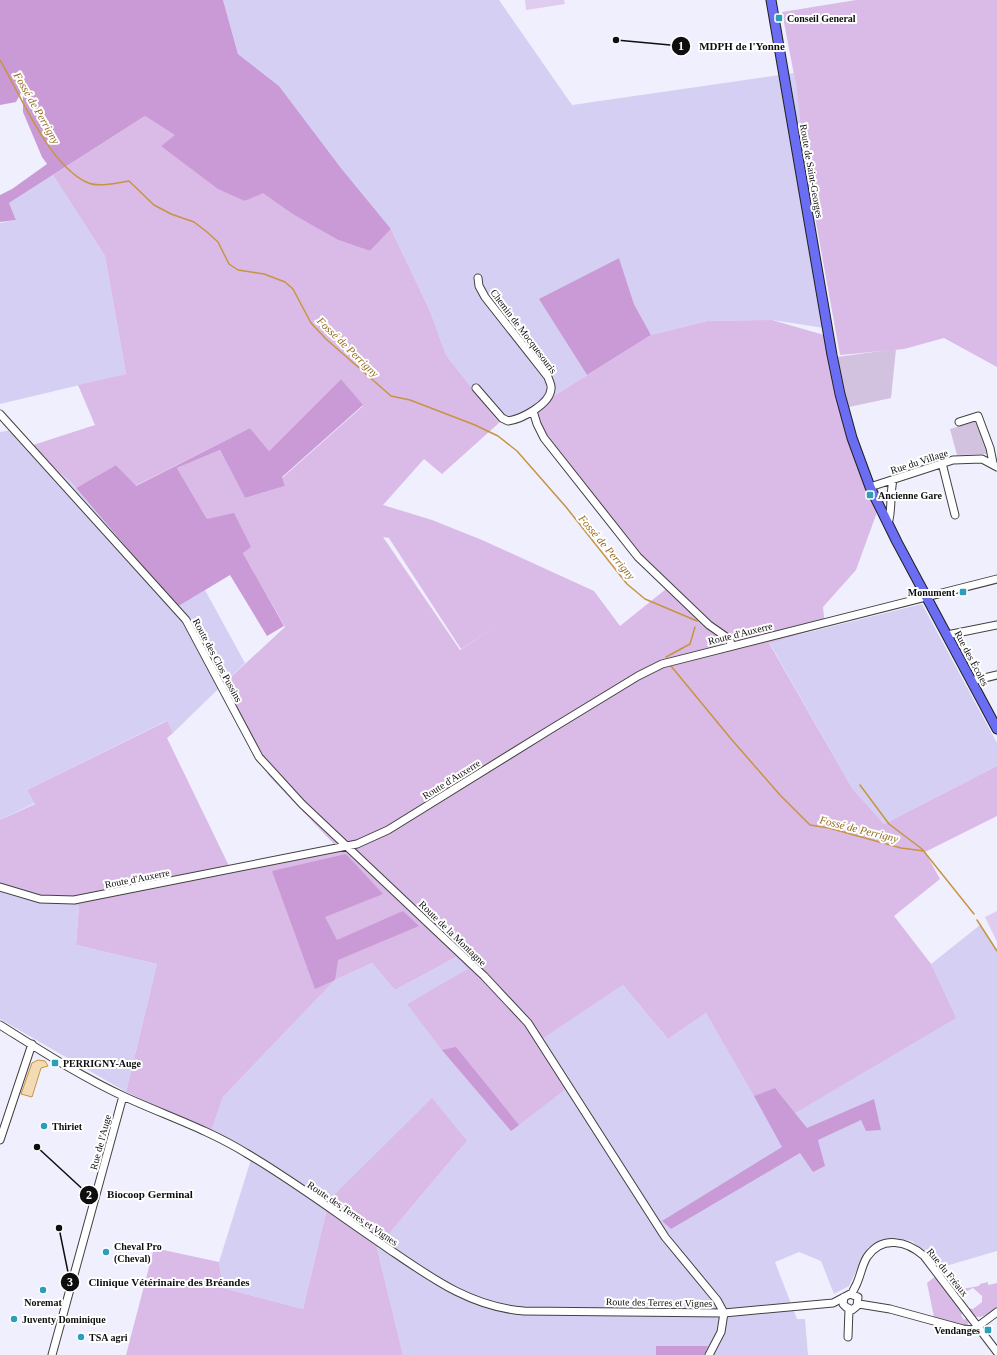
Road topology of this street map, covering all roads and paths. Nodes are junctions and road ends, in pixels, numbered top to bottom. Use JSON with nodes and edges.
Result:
{"nodes":[{"id":1,"x":771,"y":0,"type":"edge"},
{"id":2,"x":478,"y":278,"type":"dead end"},
{"id":3,"x":476,"y":388,"type":"dead end"},
{"id":4,"x":533,"y":411,"type":"junction"},
{"id":5,"x":0,"y":414,"type":"edge"},
{"id":6,"x":959,"y":422,"type":"dead end"},
{"id":7,"x":997,"y":444,"type":"edge"},
{"id":8,"x":990,"y":448,"type":"junction"},
{"id":9,"x":942,"y":463,"type":"junction"},
{"id":10,"x":995,"y":465,"type":"edge"},
{"id":11,"x":893,"y":480,"type":"junction"},
{"id":12,"x":870,"y":487,"type":"junction"},
{"id":13,"x":955,"y":515,"type":"dead end"},
{"id":14,"x":887,"y":521,"type":"junction"},
{"id":15,"x":997,"y":579,"type":"edge"},
{"id":16,"x":927,"y":597,"type":"junction"},
{"id":17,"x":997,"y":625,"type":"edge"},
{"id":18,"x":947,"y":635,"type":"junction"},
{"id":19,"x":732,"y":646,"type":"junction"},
{"id":20,"x":997,"y":675,"type":"edge"},
{"id":21,"x":972,"y":681,"type":"junction"},
{"id":22,"x":997,"y":729,"type":"edge"},
{"id":23,"x":349,"y":847,"type":"junction"},
{"id":24,"x":0,"y":887,"type":"edge"},
{"id":25,"x":0,"y":1025,"type":"edge"},
{"id":26,"x":32,"y":1044,"type":"junction"},
{"id":27,"x":123,"y":1096,"type":"junction"},
{"id":28,"x":0,"y":1140,"type":"edge"},
{"id":29,"x":852,"y":1294,"type":"junction"},
{"id":30,"x":844,"y":1297,"type":"junction"},
{"id":31,"x":833,"y":1303,"type":"junction"},
{"id":32,"x":859,"y":1304,"type":"junction"},
{"id":33,"x":847,"y":1308,"type":"junction"},
{"id":34,"x":997,"y":1312,"type":"edge"},
{"id":35,"x":724,"y":1313,"type":"junction"},
{"id":36,"x":979,"y":1327,"type":"junction"},
{"id":37,"x":848,"y":1337,"type":"dead end"},
{"id":38,"x":997,"y":1352,"type":"edge"},
{"id":39,"x":52,"y":1355,"type":"edge"},
{"id":40,"x":710,"y":1355,"type":"edge"}],
"edges":[{"from":1,"to":12,"type":"main road","name":"Route de Saint-Georges"},
{"from":2,"to":4,"type":"street","name":"Chemin de Mocquesouris"},
{"from":3,"to":4,"type":"street","name":"Chemin de Mocquesouris"},
{"from":4,"to":19,"type":"street"},
{"from":5,"to":23,"type":"street","name":"Route des Clos Pussins"},
{"from":6,"to":8,"type":"street"},
{"from":7,"to":8,"type":"street"},
{"from":8,"to":10,"type":"street"},
{"from":9,"to":10,"type":"street","name":"Rue du Village"},
{"from":9,"to":11,"type":"street","name":"Rue du Village"},
{"from":9,"to":13,"type":"street"},
{"from":11,"to":12,"type":"street","name":"Rue du Village"},
{"from":11,"to":14,"type":"street"},
{"from":12,"to":14,"type":"main road","name":"Rue des Écoles"},
{"from":14,"to":16,"type":"main road","name":"Rue des Écoles"},
{"from":15,"to":16,"type":"street","name":"Route d'Auxerre"},
{"from":16,"to":18,"type":"main road","name":"Rue des Écoles"},
{"from":16,"to":19,"type":"street","name":"Route d'Auxerre"},
{"from":17,"to":18,"type":"street"},
{"from":18,"to":21,"type":"main road","name":"Rue des Écoles"},
{"from":19,"to":23,"type":"street","name":"Route d'Auxerre"},
{"from":20,"to":21,"type":"street"},
{"from":21,"to":22,"type":"main road","name":"Rue des Écoles"},
{"from":23,"to":24,"type":"street","name":"Route d'Auxerre"},
{"from":23,"to":35,"type":"street","name":"Route de la Montagne"},
{"from":25,"to":26,"type":"street","name":"Route des Terres et Vignes"},
{"from":26,"to":27,"type":"street","name":"Route des Terres et Vignes"},
{"from":26,"to":28,"type":"street"},
{"from":27,"to":35,"type":"street","name":"Route des Terres et Vignes"},
{"from":27,"to":39,"type":"street","name":"Rue de l'Auge"},
{"from":29,"to":30,"type":"street"},
{"from":29,"to":32,"type":"street"},
{"from":29,"to":36,"type":"street","name":"Rue du Fréaux"},
{"from":30,"to":31,"type":"street"},
{"from":30,"to":33,"type":"street"},
{"from":31,"to":33,"type":"street"},
{"from":31,"to":35,"type":"street","name":"Route des Terres et Vignes"},
{"from":32,"to":33,"type":"street"},
{"from":32,"to":36,"type":"street"},
{"from":33,"to":37,"type":"street"},
{"from":34,"to":36,"type":"street"},
{"from":35,"to":40,"type":"street"},
{"from":36,"to":38,"type":"street","name":"Rue du Fréaux"}]}
